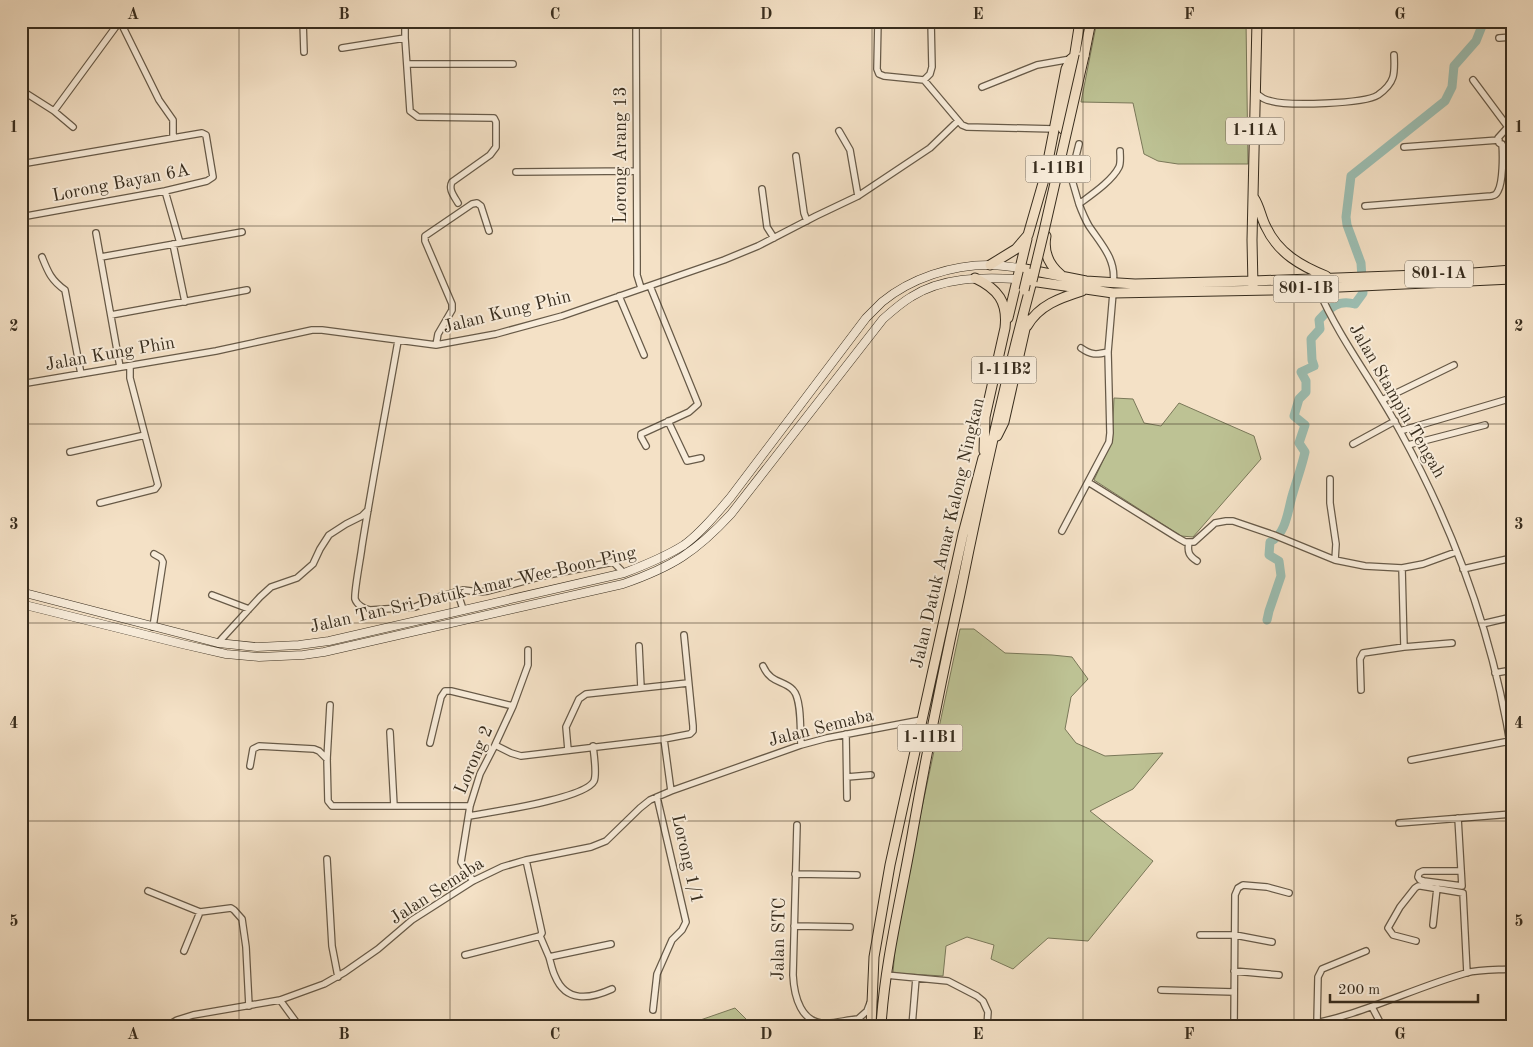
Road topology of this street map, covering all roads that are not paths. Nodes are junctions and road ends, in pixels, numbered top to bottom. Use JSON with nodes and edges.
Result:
{"nodes":[{"id":1,"x":120,"y":21,"type":"edge"},
{"id":2,"x":303,"y":21,"type":"edge"},
{"id":3,"x":405,"y":21,"type":"edge"},
{"id":4,"x":636,"y":21,"type":"edge"},
{"id":5,"x":878,"y":21,"type":"edge"},
{"id":6,"x":931,"y":21,"type":"edge"},
{"id":7,"x":1080,"y":21,"type":"edge"},
{"id":8,"x":1091,"y":21,"type":"edge"},
{"id":9,"x":1257,"y":21,"type":"edge"},
{"id":10,"x":1512,"y":37,"type":"edge"},
{"id":11,"x":405,"y":38,"type":"junction"},
{"id":12,"x":1499,"y":38,"type":"dead end"},
{"id":13,"x":342,"y":48,"type":"dead end"},
{"id":14,"x":304,"y":52,"type":"dead end"},
{"id":15,"x":1079,"y":54,"type":"junction"},
{"id":16,"x":1394,"y":55,"type":"dead end"},
{"id":17,"x":407,"y":64,"type":"junction"},
{"id":18,"x":513,"y":64,"type":"dead end"},
{"id":19,"x":924,"y":80,"type":"junction"},
{"id":20,"x":1473,"y":80,"type":"dead end"},
{"id":21,"x":982,"y":87,"type":"dead end"},
{"id":22,"x":21,"y":90,"type":"edge"},
{"id":23,"x":1255,"y":92,"type":"junction"},
{"id":24,"x":54,"y":111,"type":"junction"},
{"id":25,"x":958,"y":121,"type":"junction"},
{"id":26,"x":73,"y":126,"type":"dead end"},
{"id":27,"x":1510,"y":127,"type":"edge"},
{"id":28,"x":1055,"y":129,"type":"junction"},
{"id":29,"x":839,"y":131,"type":"dead end"},
{"id":30,"x":173,"y":137,"type":"junction"},
{"id":31,"x":1500,"y":142,"type":"junction"},
{"id":32,"x":1079,"y":144,"type":"dead end"},
{"id":33,"x":1510,"y":145,"type":"edge"},
{"id":34,"x":1404,"y":147,"type":"dead end"},
{"id":35,"x":1120,"y":151,"type":"dead end"},
{"id":36,"x":796,"y":156,"type":"dead end"},
{"id":37,"x":1503,"y":158,"type":"junction"},
{"id":38,"x":21,"y":164,"type":"edge"},
{"id":39,"x":636,"y":171,"type":"junction"},
{"id":40,"x":516,"y":172,"type":"dead end"},
{"id":41,"x":762,"y":189,"type":"dead end"},
{"id":42,"x":165,"y":191,"type":"junction"},
{"id":43,"x":858,"y":196,"type":"junction"},
{"id":44,"x":1253,"y":198,"type":"junction"},
{"id":45,"x":458,"y":203,"type":"dead end"},
{"id":46,"x":1079,"y":204,"type":"junction"},
{"id":47,"x":1365,"y":206,"type":"dead end"},
{"id":48,"x":21,"y":217,"type":"edge"},
{"id":49,"x":807,"y":221,"type":"junction"},
{"id":50,"x":489,"y":231,"type":"dead end"},
{"id":51,"x":242,"y":232,"type":"dead end"},
{"id":52,"x":96,"y":233,"type":"dead end"},
{"id":53,"x":1028,"y":235,"type":"junction"},
{"id":54,"x":774,"y":238,"type":"junction"},
{"id":55,"x":180,"y":243,"type":"junction"},
{"id":56,"x":173,"y":244,"type":"junction"},
{"id":57,"x":1044,"y":247,"type":"junction"},
{"id":58,"x":42,"y":257,"type":"dead end"},
{"id":59,"x":101,"y":257,"type":"junction"},
{"id":60,"x":990,"y":265,"type":"junction"},
{"id":61,"x":1020,"y":268,"type":"junction"},
{"id":62,"x":1512,"y":270,"type":"edge"},
{"id":63,"x":1038,"y":271,"type":"junction"},
{"id":64,"x":1062,"y":276,"type":"junction"},
{"id":65,"x":975,"y":278,"type":"junction"},
{"id":66,"x":1018,"y":278,"type":"junction"},
{"id":67,"x":1331,"y":278,"type":"junction"},
{"id":68,"x":1512,"y":279,"type":"edge"},
{"id":69,"x":1269,"y":280,"type":"junction"},
{"id":70,"x":1252,"y":281,"type":"junction"},
{"id":71,"x":1362,"y":281,"type":"junction"},
{"id":72,"x":1036,"y":282,"type":"junction"},
{"id":73,"x":1113,"y":283,"type":"junction"},
{"id":74,"x":650,"y":286,"type":"junction"},
{"id":75,"x":641,"y":288,"type":"junction"},
{"id":76,"x":1318,"y":289,"type":"junction"},
{"id":77,"x":247,"y":290,"type":"dead end"},
{"id":78,"x":1084,"y":290,"type":"junction"},
{"id":79,"x":1275,"y":290,"type":"junction"},
{"id":80,"x":1252,"y":291,"type":"junction"},
{"id":81,"x":1113,"y":294,"type":"junction"},
{"id":82,"x":619,"y":296,"type":"junction"},
{"id":83,"x":185,"y":302,"type":"junction"},
{"id":84,"x":111,"y":315,"type":"junction"},
{"id":85,"x":1005,"y":328,"type":"junction"},
{"id":86,"x":1024,"y":331,"type":"junction"},
{"id":87,"x":398,"y":341,"type":"junction"},
{"id":88,"x":436,"y":345,"type":"junction"},
{"id":89,"x":1081,"y":348,"type":"dead end"},
{"id":90,"x":1108,"y":352,"type":"junction"},
{"id":91,"x":644,"y":355,"type":"dead end"},
{"id":92,"x":1454,"y":365,"type":"dead end"},
{"id":93,"x":130,"y":366,"type":"junction"},
{"id":94,"x":120,"y":367,"type":"junction"},
{"id":95,"x":81,"y":374,"type":"junction"},
{"id":96,"x":21,"y":384,"type":"edge"},
{"id":97,"x":1512,"y":398,"type":"edge"},
{"id":98,"x":1382,"y":400,"type":"junction"},
{"id":99,"x":668,"y":421,"type":"junction"},
{"id":100,"x":1394,"y":421,"type":"junction"},
{"id":101,"x":1485,"y":425,"type":"dead end"},
{"id":102,"x":1400,"y":431,"type":"junction"},
{"id":103,"x":145,"y":434,"type":"junction"},
{"id":104,"x":1353,"y":444,"type":"dead end"},
{"id":105,"x":1408,"y":445,"type":"junction"},
{"id":106,"x":646,"y":446,"type":"dead end"},
{"id":107,"x":987,"y":451,"type":"junction"},
{"id":108,"x":70,"y":452,"type":"dead end"},
{"id":109,"x":701,"y":458,"type":"dead end"},
{"id":110,"x":1330,"y":479,"type":"dead end"},
{"id":111,"x":1088,"y":482,"type":"junction"},
{"id":112,"x":100,"y":503,"type":"dead end"},
{"id":113,"x":368,"y":510,"type":"junction"},
{"id":114,"x":1062,"y":531,"type":"dead end"},
{"id":115,"x":1189,"y":542,"type":"junction"},
{"id":116,"x":1456,"y":552,"type":"junction"},
{"id":117,"x":154,"y":554,"type":"dead end"},
{"id":118,"x":1512,"y":558,"type":"edge"},
{"id":119,"x":1335,"y":560,"type":"junction"},
{"id":120,"x":1197,"y":561,"type":"dead end"},
{"id":121,"x":1402,"y":568,"type":"junction"},
{"id":122,"x":1463,"y":570,"type":"junction"},
{"id":123,"x":624,"y":572,"type":"junction"},
{"id":124,"x":21,"y":592,"type":"edge"},
{"id":125,"x":454,"y":592,"type":"junction"},
{"id":126,"x":212,"y":595,"type":"dead end"},
{"id":127,"x":21,"y":604,"type":"edge"},
{"id":128,"x":463,"y":609,"type":"junction"},
{"id":129,"x":249,"y":610,"type":"junction"},
{"id":130,"x":1512,"y":617,"type":"edge"},
{"id":131,"x":1482,"y":624,"type":"junction"},
{"id":132,"x":153,"y":627,"type":"junction"},
{"id":133,"x":684,"y":634,"type":"dead end"},
{"id":134,"x":218,"y":643,"type":"junction"},
{"id":135,"x":1452,"y":643,"type":"dead end"},
{"id":136,"x":639,"y":646,"type":"dead end"},
{"id":137,"x":1404,"y":647,"type":"junction"},
{"id":138,"x":528,"y":650,"type":"dead end"},
{"id":139,"x":763,"y":666,"type":"dead end"},
{"id":140,"x":1512,"y":670,"type":"edge"},
{"id":141,"x":1495,"y":673,"type":"junction"},
{"id":142,"x":688,"y":683,"type":"junction"},
{"id":143,"x":641,"y":688,"type":"junction"},
{"id":144,"x":1361,"y":690,"type":"dead end"},
{"id":145,"x":330,"y":705,"type":"dead end"},
{"id":146,"x":513,"y":706,"type":"junction"},
{"id":147,"x":1509,"y":718,"type":"edge"},
{"id":148,"x":921,"y":720,"type":"junction"},
{"id":149,"x":390,"y":732,"type":"dead end"},
{"id":150,"x":846,"y":734,"type":"junction"},
{"id":151,"x":1510,"y":734,"type":"edge"},
{"id":152,"x":664,"y":739,"type":"junction"},
{"id":153,"x":1510,"y":741,"type":"junction"},
{"id":154,"x":430,"y":743,"type":"dead end"},
{"id":155,"x":496,"y":745,"type":"junction"},
{"id":156,"x":800,"y":745,"type":"junction"},
{"id":157,"x":593,"y":746,"type":"junction"},
{"id":158,"x":568,"y":750,"type":"junction"},
{"id":159,"x":1512,"y":755,"type":"edge"},
{"id":160,"x":327,"y":759,"type":"junction"},
{"id":161,"x":1411,"y":760,"type":"dead end"},
{"id":162,"x":250,"y":766,"type":"dead end"},
{"id":163,"x":871,"y":774,"type":"dead end"},
{"id":164,"x":847,"y":777,"type":"junction"},
{"id":165,"x":671,"y":791,"type":"junction"},
{"id":166,"x":657,"y":797,"type":"junction"},
{"id":167,"x":847,"y":798,"type":"dead end"},
{"id":168,"x":394,"y":806,"type":"junction"},
{"id":169,"x":470,"y":806,"type":"junction"},
{"id":170,"x":1512,"y":814,"type":"edge"},
{"id":171,"x":469,"y":816,"type":"junction"},
{"id":172,"x":1458,"y":818,"type":"junction"},
{"id":173,"x":1399,"y":823,"type":"dead end"},
{"id":174,"x":796,"y":826,"type":"dead end"},
{"id":175,"x":327,"y":859,"type":"dead end"},
{"id":176,"x":526,"y":860,"type":"junction"},
{"id":177,"x":890,"y":865,"type":"junction"},
{"id":178,"x":907,"y":868,"type":"junction"},
{"id":179,"x":1461,"y":871,"type":"junction"},
{"id":180,"x":796,"y":874,"type":"junction"},
{"id":181,"x":857,"y":875,"type":"dead end"},
{"id":182,"x":473,"y":881,"type":"junction"},
{"id":183,"x":1437,"y":888,"type":"junction"},
{"id":184,"x":148,"y":891,"type":"dead end"},
{"id":185,"x":1289,"y":893,"type":"dead end"},
{"id":186,"x":200,"y":912,"type":"junction"},
{"id":187,"x":1434,"y":924,"type":"dead end"},
{"id":188,"x":794,"y":926,"type":"junction"},
{"id":189,"x":850,"y":927,"type":"dead end"},
{"id":190,"x":1200,"y":935,"type":"dead end"},
{"id":191,"x":1235,"y":935,"type":"junction"},
{"id":192,"x":540,"y":936,"type":"junction"},
{"id":193,"x":1416,"y":941,"type":"dead end"},
{"id":194,"x":1272,"y":942,"type":"dead end"},
{"id":195,"x":611,"y":944,"type":"dead end"},
{"id":196,"x":184,"y":951,"type":"dead end"},
{"id":197,"x":1366,"y":951,"type":"dead end"},
{"id":198,"x":465,"y":955,"type":"dead end"},
{"id":199,"x":549,"y":957,"type":"junction"},
{"id":200,"x":1512,"y":968,"type":"edge"},
{"id":201,"x":1234,"y":972,"type":"junction"},
{"id":202,"x":1467,"y":973,"type":"junction"},
{"id":203,"x":886,"y":975,"type":"junction"},
{"id":204,"x":1279,"y":975,"type":"dead end"},
{"id":205,"x":338,"y":976,"type":"junction"},
{"id":206,"x":916,"y":978,"type":"junction"},
{"id":207,"x":612,"y":989,"type":"dead end"},
{"id":208,"x":1161,"y":990,"type":"dead end"},
{"id":209,"x":1234,"y":992,"type":"junction"},
{"id":210,"x":872,"y":993,"type":"junction"},
{"id":211,"x":280,"y":1000,"type":"junction"},
{"id":212,"x":249,"y":1006,"type":"junction"},
{"id":213,"x":1372,"y":1007,"type":"junction"},
{"id":214,"x":653,"y":1010,"type":"dead end"},
{"id":215,"x":858,"y":1019,"type":"junction"},
{"id":216,"x":177,"y":1023,"type":"edge"},
{"id":217,"x":1317,"y":1023,"type":"junction"},
{"id":218,"x":167,"y":1026,"type":"edge"},
{"id":219,"x":299,"y":1026,"type":"edge"},
{"id":220,"x":864,"y":1026,"type":"edge"},
{"id":221,"x":871,"y":1026,"type":"edge"},
{"id":222,"x":881,"y":1026,"type":"edge"},
{"id":223,"x":912,"y":1026,"type":"edge"},
{"id":224,"x":987,"y":1026,"type":"edge"},
{"id":225,"x":1234,"y":1026,"type":"edge"},
{"id":226,"x":1300,"y":1026,"type":"edge"},
{"id":227,"x":1382,"y":1026,"type":"edge"}],
"edges":[{"from":1,"to":24,"type":"street"},
{"from":1,"to":30,"type":"street"},
{"from":2,"to":14,"type":"street"},
{"from":3,"to":11,"type":"street"},
{"from":4,"to":39,"type":"street","name":"Lorong Arang 13"},
{"from":5,"to":19,"type":"street"},
{"from":6,"to":19,"type":"street"},
{"from":7,"to":15,"type":"highway","name":"Jalan Datuk Amar Kalong Ningkan"},
{"from":8,"to":15,"type":"highway","name":"Jalan Datuk Amar Kalong Ningkan","number":"1-11B1"},
{"from":9,"to":23,"type":"highway","number":"1-11A"},
{"from":10,"to":12,"type":"street"},
{"from":11,"to":13,"type":"street"},
{"from":11,"to":17,"type":"street"},
{"from":15,"to":21,"type":"street"},
{"from":15,"to":28,"type":"highway"},
{"from":15,"to":57,"type":"highway"},
{"from":15,"to":107,"type":"highway","name":"Jalan Datuk Amar Kalong Ningkan","number":"1-11B1","bridge":true},
{"from":16,"to":23,"type":"street"},
{"from":17,"to":18,"type":"street"},
{"from":17,"to":45,"type":"street"},
{"from":19,"to":25,"type":"street"},
{"from":20,"to":27,"type":"street"},
{"from":22,"to":24,"type":"street"},
{"from":23,"to":44,"type":"highway","number":"1-11A"},
{"from":24,"to":26,"type":"street"},
{"from":25,"to":28,"type":"street"},
{"from":25,"to":43,"type":"street","name":"Jalan Kung Phin"},
{"from":27,"to":31,"type":"street"},
{"from":28,"to":53,"type":"highway"},
{"from":29,"to":43,"type":"street"},
{"from":30,"to":38,"type":"street"},
{"from":30,"to":42,"type":"street","name":"Lorong Bayan 6A"},
{"from":31,"to":33,"type":"street"},
{"from":31,"to":34,"type":"street"},
{"from":31,"to":37,"type":"street"},
{"from":32,"to":46,"type":"street"},
{"from":33,"to":37,"type":"street"},
{"from":35,"to":46,"type":"street"},
{"from":36,"to":49,"type":"street"},
{"from":37,"to":47,"type":"street"},
{"from":39,"to":40,"type":"street"},
{"from":39,"to":75,"type":"street","name":"Lorong Arang 13"},
{"from":41,"to":54,"type":"street"},
{"from":42,"to":48,"type":"street","name":"Lorong Bayan 6A"},
{"from":42,"to":55,"type":"street"},
{"from":43,"to":49,"type":"street","name":"Jalan Kung Phin"},
{"from":44,"to":67,"type":"highway"},
{"from":44,"to":70,"type":"highway","number":"1-11A"},
{"from":46,"to":73,"type":"street"},
{"from":49,"to":54,"type":"street","name":"Jalan Kung Phin"},
{"from":50,"to":88,"type":"street"},
{"from":51,"to":55,"type":"street"},
{"from":52,"to":59,"type":"street"},
{"from":53,"to":60,"type":"highway"},
{"from":53,"to":61,"type":"highway"},
{"from":54,"to":74,"type":"street","name":"Jalan Kung Phin"},
{"from":55,"to":56,"type":"street"},
{"from":56,"to":59,"type":"street"},
{"from":56,"to":83,"type":"street"},
{"from":57,"to":63,"type":"highway"},
{"from":57,"to":64,"type":"highway"},
{"from":58,"to":95,"type":"street"},
{"from":59,"to":84,"type":"street"},
{"from":60,"to":61,"type":"main road","name":"Jalan Tan Sri Datuk Amar Wee Boon Ping"},
{"from":60,"to":123,"type":"main road","name":"Jalan Tan Sri Datuk Amar Wee Boon Ping"},
{"from":61,"to":63,"type":"highway"},
{"from":61,"to":66,"type":"highway"},
{"from":62,"to":71,"type":"highway","number":"801-1A"},
{"from":63,"to":64,"type":"highway"},
{"from":63,"to":72,"type":"highway"},
{"from":64,"to":73,"type":"highway"},
{"from":65,"to":66,"type":"main road","name":"Jalan Tan Sri Datuk Amar Wee Boon Ping"},
{"from":65,"to":85,"type":"highway"},
{"from":65,"to":127,"type":"main road","name":"Jalan Tan Sri Datuk Amar Wee Boon Ping"},
{"from":66,"to":72,"type":"highway"},
{"from":66,"to":85,"type":"highway"},
{"from":67,"to":69,"type":"highway","number":"801-1A"},
{"from":67,"to":71,"type":"highway","number":"801-1A"},
{"from":68,"to":71,"type":"highway","number":"801-1B"},
{"from":69,"to":70,"type":"highway","number":"801-1A"},
{"from":69,"to":79,"type":"highway"},
{"from":70,"to":73,"type":"highway"},
{"from":70,"to":80,"type":"highway","number":"1-11A"},
{"from":71,"to":76,"type":"highway","number":"801-1B"},
{"from":72,"to":78,"type":"highway"},
{"from":72,"to":86,"type":"highway"},
{"from":74,"to":75,"type":"street","name":"Jalan Kung Phin"},
{"from":74,"to":99,"type":"street"},
{"from":75,"to":82,"type":"street","name":"Jalan Kung Phin"},
{"from":76,"to":79,"type":"highway","number":"801-1B"},
{"from":76,"to":98,"type":"street","name":"Jalan Stampin Tengah"},
{"from":77,"to":83,"type":"street"},
{"from":78,"to":81,"type":"highway"},
{"from":78,"to":86,"type":"highway"},
{"from":79,"to":80,"type":"highway","number":"801-1B"},
{"from":80,"to":81,"type":"highway"},
{"from":81,"to":90,"type":"street"},
{"from":82,"to":88,"type":"street","name":"Jalan Kung Phin"},
{"from":82,"to":91,"type":"street"},
{"from":83,"to":84,"type":"street"},
{"from":84,"to":94,"type":"street"},
{"from":85,"to":107,"type":"highway"},
{"from":86,"to":107,"type":"highway"},
{"from":87,"to":88,"type":"street","name":"Jalan Kung Phin"},
{"from":87,"to":93,"type":"street","name":"Jalan Kung Phin"},
{"from":87,"to":113,"type":"street"},
{"from":89,"to":90,"type":"street"},
{"from":90,"to":111,"type":"street"},
{"from":92,"to":98,"type":"street"},
{"from":93,"to":94,"type":"street","name":"Jalan Kung Phin"},
{"from":93,"to":103,"type":"street"},
{"from":94,"to":95,"type":"street","name":"Jalan Kung Phin"},
{"from":95,"to":96,"type":"street","name":"Jalan Kung Phin"},
{"from":97,"to":102,"type":"street"},
{"from":98,"to":100,"type":"street","name":"Jalan Stampin Tengah"},
{"from":99,"to":106,"type":"street"},
{"from":99,"to":109,"type":"street"},
{"from":100,"to":102,"type":"street","name":"Jalan Stampin Tengah"},
{"from":100,"to":104,"type":"street"},
{"from":101,"to":105,"type":"street"},
{"from":102,"to":105,"type":"street","name":"Jalan Stampin Tengah"},
{"from":103,"to":108,"type":"street"},
{"from":103,"to":112,"type":"street"},
{"from":105,"to":116,"type":"street","name":"Jalan Stampin Tengah"},
{"from":107,"to":148,"type":"highway","name":"Jalan Datuk Amar Kalong Ningkan"},
{"from":107,"to":178,"type":"highway","name":"Jalan Datuk Amar Kalong Ningkan","number":"1-11B1"},
{"from":110,"to":119,"type":"street"},
{"from":111,"to":114,"type":"street"},
{"from":111,"to":115,"type":"street"},
{"from":113,"to":125,"type":"street"},
{"from":113,"to":129,"type":"street"},
{"from":115,"to":119,"type":"street"},
{"from":115,"to":120,"type":"street"},
{"from":116,"to":121,"type":"street"},
{"from":116,"to":122,"type":"street","name":"Jalan Stampin Tengah"},
{"from":117,"to":132,"type":"street"},
{"from":118,"to":122,"type":"street"},
{"from":119,"to":121,"type":"street"},
{"from":121,"to":137,"type":"street"},
{"from":122,"to":131,"type":"street","name":"Jalan Stampin Tengah"},
{"from":123,"to":125,"type":"street"},
{"from":123,"to":128,"type":"main road","name":"Jalan Tan Sri Datuk Amar Wee Boon Ping"},
{"from":124,"to":132,"type":"main road","name":"Jalan Tan Sri Datuk Amar Wee Boon Ping"},
{"from":125,"to":128,"type":"street"},
{"from":126,"to":129,"type":"street"},
{"from":128,"to":134,"type":"main road","name":"Jalan Tan Sri Datuk Amar Wee Boon Ping"},
{"from":129,"to":134,"type":"street"},
{"from":130,"to":131,"type":"street"},
{"from":131,"to":141,"type":"street","name":"Jalan Stampin Tengah"},
{"from":132,"to":134,"type":"main road","name":"Jalan Tan Sri Datuk Amar Wee Boon Ping"},
{"from":133,"to":142,"type":"street"},
{"from":135,"to":137,"type":"street"},
{"from":136,"to":143,"type":"street"},
{"from":137,"to":144,"type":"street"},
{"from":138,"to":146,"type":"street","name":"Lorong 2"},
{"from":139,"to":156,"type":"street"},
{"from":140,"to":141,"type":"street"},
{"from":141,"to":147,"type":"street","name":"Jalan Stampin Tengah"},
{"from":142,"to":143,"type":"street"},
{"from":142,"to":152,"type":"street"},
{"from":143,"to":158,"type":"street"},
{"from":145,"to":160,"type":"street"},
{"from":146,"to":154,"type":"street"},
{"from":146,"to":155,"type":"street","name":"Lorong 2"},
{"from":147,"to":151,"type":"street","name":"Jalan Stampin Tengah"},
{"from":148,"to":150,"type":"street","name":"Jalan Semaba"},
{"from":148,"to":177,"type":"highway","name":"Jalan Datuk Amar Kalong Ningkan"},
{"from":149,"to":168,"type":"street"},
{"from":150,"to":156,"type":"street","name":"Jalan Semaba"},
{"from":150,"to":164,"type":"street"},
{"from":151,"to":153,"type":"street","name":"Jalan Stampin Tengah"},
{"from":152,"to":157,"type":"street"},
{"from":152,"to":165,"type":"street"},
{"from":153,"to":159,"type":"street","name":"Jalan Stampin Tengah"},
{"from":153,"to":161,"type":"street"},
{"from":155,"to":158,"type":"street"},
{"from":155,"to":169,"type":"street","name":"Lorong 2"},
{"from":156,"to":165,"type":"street","name":"Jalan Semaba"},
{"from":157,"to":158,"type":"street"},
{"from":157,"to":171,"type":"street"},
{"from":160,"to":162,"type":"street"},
{"from":160,"to":168,"type":"street"},
{"from":163,"to":164,"type":"street"},
{"from":164,"to":167,"type":"street"},
{"from":165,"to":166,"type":"street","name":"Jalan Semaba"},
{"from":166,"to":176,"type":"street","name":"Jalan Semaba"},
{"from":166,"to":214,"type":"street","name":"Lorong 1/1"},
{"from":168,"to":169,"type":"street"},
{"from":169,"to":171,"type":"street","name":"Lorong 2"},
{"from":170,"to":172,"type":"street"},
{"from":171,"to":182,"type":"street","name":"Lorong 2"},
{"from":172,"to":173,"type":"street"},
{"from":172,"to":179,"type":"street"},
{"from":174,"to":180,"type":"street","name":"Jalan STC"},
{"from":175,"to":205,"type":"street"},
{"from":176,"to":182,"type":"street","name":"Jalan Semaba"},
{"from":176,"to":192,"type":"street"},
{"from":177,"to":178,"type":"highway"},
{"from":177,"to":210,"type":"highway","name":"Jalan Datuk Amar Kalong Ningkan"},
{"from":178,"to":203,"type":"highway","name":"Jalan Datuk Amar Kalong Ningkan","number":"1-11B1"},
{"from":179,"to":179,"type":"street"},
{"from":180,"to":181,"type":"street"},
{"from":180,"to":188,"type":"street","name":"Jalan STC"},
{"from":182,"to":205,"type":"street","name":"Jalan Semaba"},
{"from":183,"to":187,"type":"street"},
{"from":183,"to":193,"type":"street"},
{"from":183,"to":202,"type":"street"},
{"from":184,"to":186,"type":"street"},
{"from":185,"to":191,"type":"street"},
{"from":186,"to":196,"type":"street"},
{"from":186,"to":212,"type":"street"},
{"from":188,"to":189,"type":"street"},
{"from":188,"to":215,"type":"street","name":"Jalan STC"},
{"from":190,"to":191,"type":"street"},
{"from":191,"to":194,"type":"street"},
{"from":191,"to":201,"type":"street"},
{"from":192,"to":198,"type":"street"},
{"from":192,"to":199,"type":"street"},
{"from":195,"to":199,"type":"street"},
{"from":197,"to":217,"type":"street"},
{"from":199,"to":207,"type":"street"},
{"from":200,"to":202,"type":"street"},
{"from":201,"to":204,"type":"street"},
{"from":201,"to":209,"type":"street"},
{"from":202,"to":213,"type":"street"},
{"from":203,"to":206,"type":"street"},
{"from":203,"to":222,"type":"highway","name":"Jalan Datuk Amar Kalong Ningkan","number":"1-11B1"},
{"from":205,"to":211,"type":"street","name":"Jalan Semaba"},
{"from":206,"to":223,"type":"street"},
{"from":206,"to":224,"type":"street"},
{"from":208,"to":209,"type":"street"},
{"from":209,"to":225,"type":"street"},
{"from":210,"to":215,"type":"street"},
{"from":210,"to":221,"type":"highway","name":"Jalan Datuk Amar Kalong Ningkan"},
{"from":211,"to":212,"type":"street","name":"Jalan Semaba"},
{"from":211,"to":219,"type":"street"},
{"from":212,"to":216,"type":"street","name":"Jalan Semaba"},
{"from":213,"to":217,"type":"street"},
{"from":213,"to":227,"type":"street"},
{"from":215,"to":220,"type":"street"},
{"from":216,"to":218,"type":"street","name":"Jalan Semaba"},
{"from":217,"to":226,"type":"street"}]}
